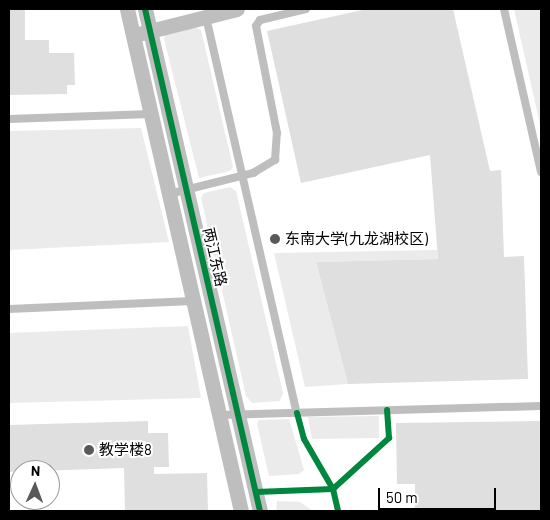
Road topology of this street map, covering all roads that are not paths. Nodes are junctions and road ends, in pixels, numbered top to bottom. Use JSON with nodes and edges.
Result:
{"nodes":[{"id":1,"x":127,"y":9,"type":"edge"},
{"id":2,"x":145,"y":9,"type":"edge"},
{"id":3,"x":237,"y":9,"type":"edge"},
{"id":4,"x":306,"y":9,"type":"edge"},
{"id":5,"x":504,"y":9,"type":"edge"},
{"id":6,"x":206,"y":17,"type":"junction"},
{"id":7,"x":150,"y":30,"type":"junction"},
{"id":8,"x":133,"y":35,"type":"junction"},
{"id":9,"x":152,"y":114,"type":"junction"},
{"id":10,"x":9,"y":119,"type":"edge"},
{"id":11,"x":541,"y":172,"type":"edge"},
{"id":12,"x":243,"y":176,"type":"junction"},
{"id":13,"x":187,"y":190,"type":"junction"},
{"id":14,"x":169,"y":194,"type":"junction"},
{"id":15,"x":193,"y":301,"type":"junction"},
{"id":16,"x":9,"y":309,"type":"edge"},
{"id":17,"x":541,"y":406,"type":"edge"},
{"id":18,"x":297,"y":413,"type":"junction"},
{"id":19,"x":238,"y":414,"type":"junction"},
{"id":20,"x":219,"y":415,"type":"junction"},
{"id":21,"x":241,"y":511,"type":"edge"},
{"id":22,"x":260,"y":511,"type":"edge"}],
"edges":[{"from":1,"to":8,"type":"street","name":"两江东路"},
{"from":2,"to":7,"type":"street","name":"两江东路"},
{"from":3,"to":6,"type":"street"},
{"from":4,"to":12,"type":"lane"},
{"from":5,"to":11,"type":"lane"},
{"from":6,"to":7,"type":"street"},
{"from":6,"to":12,"type":"lane"},
{"from":7,"to":8,"type":"street"},
{"from":7,"to":13,"type":"street","name":"两江东路"},
{"from":8,"to":9,"type":"street","name":"两江东路"},
{"from":9,"to":10,"type":"lane"},
{"from":9,"to":14,"type":"street","name":"两江东路"},
{"from":12,"to":13,"type":"lane"},
{"from":12,"to":18,"type":"lane"},
{"from":13,"to":14,"type":"lane"},
{"from":13,"to":19,"type":"street","name":"两江东路"},
{"from":14,"to":15,"type":"street","name":"两江东路"},
{"from":15,"to":16,"type":"lane"},
{"from":15,"to":20,"type":"street","name":"两江东路"},
{"from":17,"to":18,"type":"lane"},
{"from":18,"to":19,"type":"lane"},
{"from":19,"to":20,"type":"lane"},
{"from":19,"to":22,"type":"street","name":"两江东路"},
{"from":20,"to":21,"type":"street","name":"两江东路"}]}
